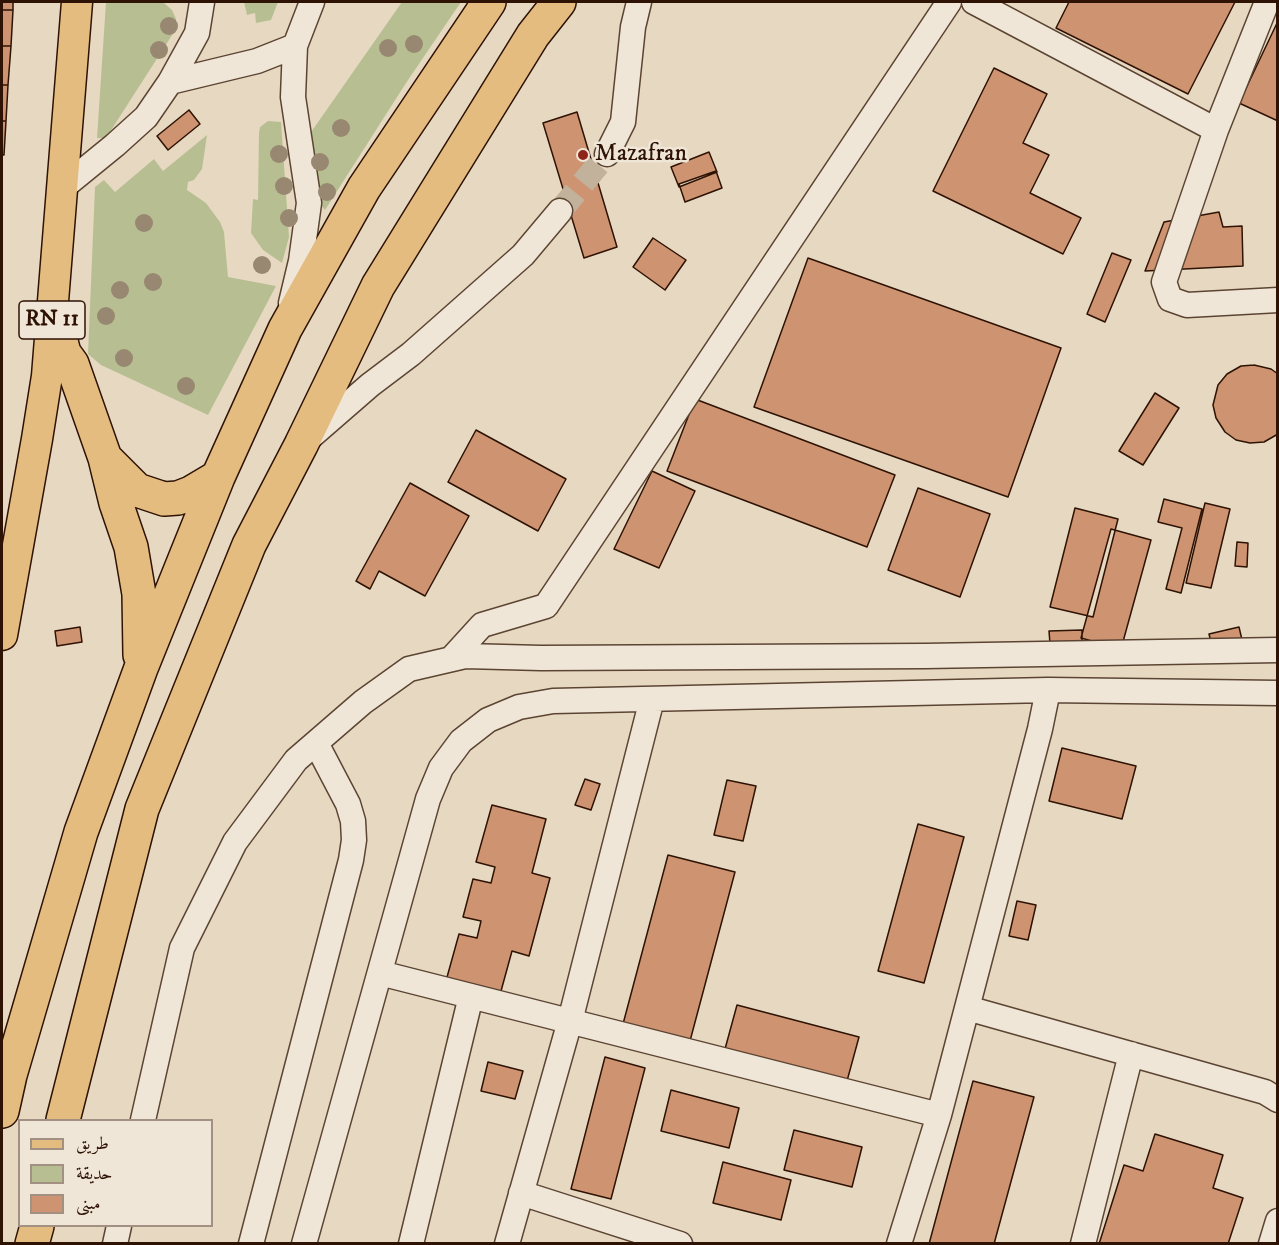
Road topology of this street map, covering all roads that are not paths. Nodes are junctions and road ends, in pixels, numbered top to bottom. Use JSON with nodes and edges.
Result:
{"nodes":[{"id":1,"x":77,"y":2,"type":"edge"},
{"id":2,"x":202,"y":2,"type":"edge"},
{"id":3,"x":312,"y":2,"type":"edge"},
{"id":4,"x":489,"y":2,"type":"edge"},
{"id":5,"x":559,"y":2,"type":"edge"},
{"id":6,"x":639,"y":2,"type":"edge"},
{"id":7,"x":949,"y":2,"type":"edge"},
{"id":8,"x":974,"y":2,"type":"edge"},
{"id":9,"x":1267,"y":2,"type":"edge"},
{"id":10,"x":295,"y":46,"type":"junction"},
{"id":11,"x":170,"y":82,"type":"junction"},
{"id":12,"x":1216,"y":130,"type":"junction"},
{"id":13,"x":606,"y":154,"type":"tunnel mouth"},
{"id":14,"x":62,"y":189,"type":"junction"},
{"id":15,"x":560,"y":211,"type":"tunnel mouth"},
{"id":16,"x":1278,"y":300,"type":"edge"},
{"id":17,"x":53,"y":309,"type":"junction"},
{"id":18,"x":285,"y":329,"type":"junction"},
{"id":19,"x":301,"y":445,"type":"junction"},
{"id":20,"x":105,"y":458,"type":"junction"},
{"id":21,"x":218,"y":477,"type":"junction"},
{"id":22,"x":2,"y":636,"type":"edge"},
{"id":23,"x":1278,"y":650,"type":"edge"},
{"id":24,"x":451,"y":659,"type":"junction"},
{"id":25,"x":141,"y":668,"type":"junction"},
{"id":26,"x":1048,"y":690,"type":"junction"},
{"id":27,"x":1278,"y":693,"type":"edge"},
{"id":28,"x":652,"y":699,"type":"junction"},
{"id":29,"x":316,"y":743,"type":"junction"},
{"id":30,"x":380,"y":973,"type":"junction"},
{"id":31,"x":471,"y":996,"type":"junction"},
{"id":32,"x":967,"y":1008,"type":"junction"},
{"id":33,"x":570,"y":1021,"type":"junction"},
{"id":34,"x":1131,"y":1054,"type":"junction"},
{"id":35,"x":1278,"y":1100,"type":"edge"},
{"id":36,"x":2,"y":1111,"type":"edge"},
{"id":37,"x":939,"y":1115,"type":"junction"},
{"id":38,"x":63,"y":1119,"type":"edge"},
{"id":39,"x":143,"y":1119,"type":"edge"},
{"id":40,"x":521,"y":1193,"type":"junction"},
{"id":41,"x":1278,"y":1221,"type":"edge"},
{"id":42,"x":37,"y":1227,"type":"edge"},
{"id":43,"x":119,"y":1227,"type":"edge"},
{"id":44,"x":32,"y":1244,"type":"edge"},
{"id":45,"x":115,"y":1244,"type":"edge"},
{"id":46,"x":251,"y":1244,"type":"edge"},
{"id":47,"x":304,"y":1244,"type":"edge"},
{"id":48,"x":411,"y":1244,"type":"edge"},
{"id":49,"x":507,"y":1244,"type":"edge"},
{"id":50,"x":680,"y":1244,"type":"edge"},
{"id":51,"x":899,"y":1244,"type":"edge"},
{"id":52,"x":1083,"y":1244,"type":"edge"},
{"id":53,"x":1271,"y":1244,"type":"edge"}],
"edges":[{"from":1,"to":14,"type":"main road","number":"RN 11"},
{"from":2,"to":11,"type":"street"},
{"from":3,"to":10,"type":"street"},
{"from":4,"to":18,"type":"highway"},
{"from":5,"to":19,"type":"highway"},
{"from":6,"to":13,"type":"street"},
{"from":7,"to":24,"type":"street"},
{"from":8,"to":12,"type":"street"},
{"from":9,"to":12,"type":"street"},
{"from":10,"to":11,"type":"street"},
{"from":10,"to":18,"type":"street"},
{"from":11,"to":14,"type":"street"},
{"from":12,"to":16,"type":"street"},
{"from":14,"to":17,"type":"main road","number":"RN 11"},
{"from":15,"to":19,"type":"street"},
{"from":17,"to":20,"type":"highway"},
{"from":17,"to":22,"type":"main road","number":"RN 11"},
{"from":18,"to":21,"type":"highway"},
{"from":19,"to":38,"type":"highway"},
{"from":20,"to":21,"type":"highway"},
{"from":20,"to":25,"type":"highway"},
{"from":21,"to":25,"type":"highway"},
{"from":23,"to":24,"type":"street"},
{"from":24,"to":29,"type":"street"},
{"from":25,"to":36,"type":"highway"},
{"from":26,"to":27,"type":"street"},
{"from":26,"to":28,"type":"street"},
{"from":26,"to":32,"type":"street"},
{"from":28,"to":30,"type":"street"},
{"from":28,"to":33,"type":"street"},
{"from":29,"to":39,"type":"street"},
{"from":29,"to":46,"type":"street"},
{"from":30,"to":31,"type":"street"},
{"from":30,"to":47,"type":"street"},
{"from":31,"to":33,"type":"street"},
{"from":31,"to":48,"type":"street"},
{"from":32,"to":34,"type":"street"},
{"from":32,"to":37,"type":"street"},
{"from":33,"to":37,"type":"street"},
{"from":33,"to":40,"type":"street"},
{"from":34,"to":35,"type":"street"},
{"from":34,"to":52,"type":"street"},
{"from":37,"to":51,"type":"street"},
{"from":40,"to":49,"type":"street"},
{"from":40,"to":50,"type":"street"},
{"from":41,"to":53,"type":"street"},
{"from":42,"to":44,"type":"highway"},
{"from":43,"to":45,"type":"street"}]}
